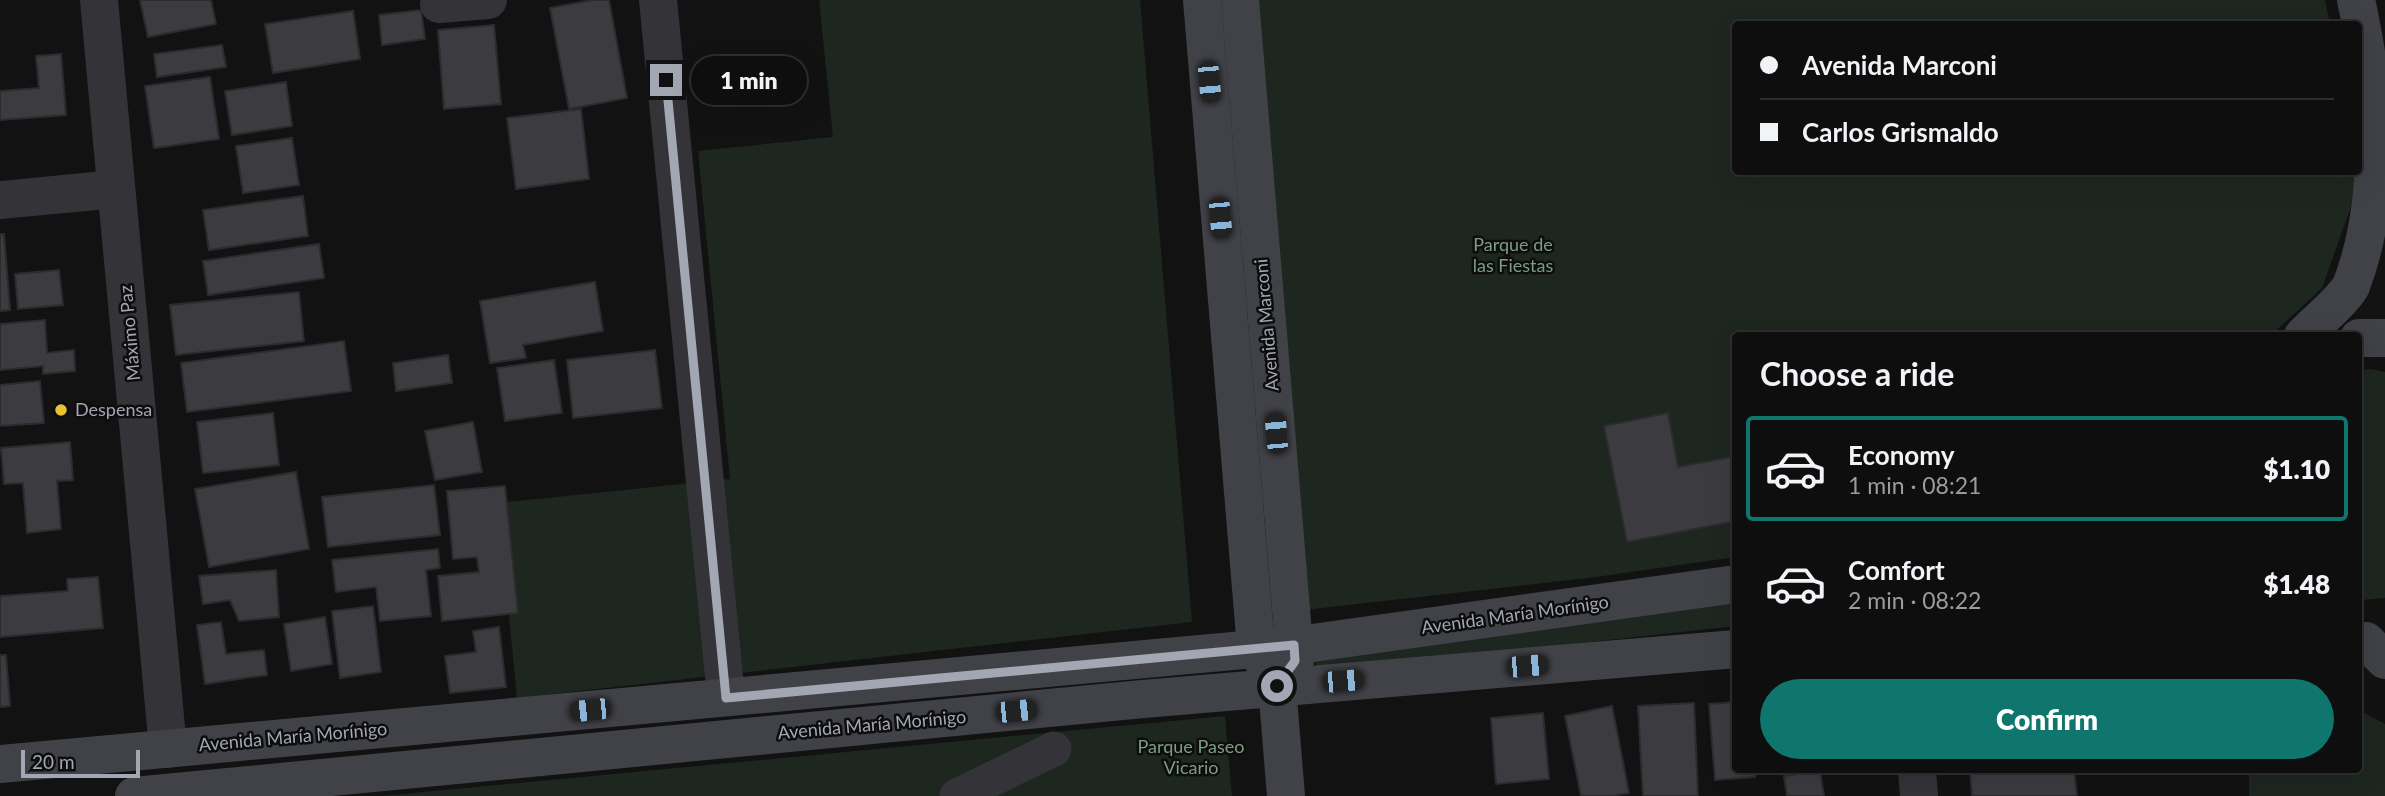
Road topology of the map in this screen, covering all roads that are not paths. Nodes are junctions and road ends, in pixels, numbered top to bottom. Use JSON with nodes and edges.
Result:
{"nodes":[{"id":1,"x":99,"y":0,"type":"edge"},
{"id":2,"x":488,"y":0,"type":"edge"},
{"id":3,"x":658,"y":0,"type":"edge"},
{"id":4,"x":1202,"y":0,"type":"edge"},
{"id":5,"x":1240,"y":0,"type":"edge"},
{"id":6,"x":2356,"y":0,"type":"edge"},
{"id":7,"x":439,"y":4,"type":"dead end"},
{"id":8,"x":2361,"y":21,"type":"edge"},
{"id":9,"x":2362,"y":28,"type":"edge"},
{"id":10,"x":116,"y":189,"type":"junction"},
{"id":11,"x":0,"y":200,"type":"edge"},
{"id":12,"x":2307,"y":332,"type":"edge"},
{"id":13,"x":2362,"y":338,"type":"edge"},
{"id":14,"x":2385,"y":338,"type":"edge"},
{"id":15,"x":1732,"y":585,"type":"edge"},
{"id":16,"x":1294,"y":645,"type":"junction"},
{"id":17,"x":1256,"y":648,"type":"junction"},
{"id":18,"x":1732,"y":649,"type":"edge"},
{"id":19,"x":1277,"y":686,"type":"junction"},
{"id":20,"x":726,"y":698,"type":"junction"},
{"id":21,"x":168,"y":749,"type":"junction"},
{"id":22,"x":1055,"y":749,"type":"dead end"},
{"id":23,"x":0,"y":764,"type":"edge"},
{"id":24,"x":1917,"y":773,"type":"edge"},
{"id":25,"x":134,"y":796,"type":"edge"},
{"id":26,"x":957,"y":796,"type":"edge"},
{"id":27,"x":1286,"y":796,"type":"edge"},
{"id":28,"x":1919,"y":796,"type":"edge"}],
"edges":[{"from":1,"to":10,"type":"street","name":"Máximo Paz"},
{"from":2,"to":7,"type":"street"},
{"from":3,"to":20,"type":"street"},
{"from":4,"to":17,"type":"main road"},
{"from":5,"to":16,"type":"main road","name":"Avenida Marconi"},
{"from":6,"to":8,"type":"main road"},
{"from":9,"to":12,"type":"main road"},
{"from":10,"to":11,"type":"street"},
{"from":10,"to":21,"type":"street","name":"Máximo Paz"},
{"from":13,"to":14,"type":"main road"},
{"from":15,"to":16,"type":"main road","name":"Avenida María Morínigo"},
{"from":16,"to":17,"type":"main road","name":"Avenida María Morínigo"},
{"from":16,"to":19,"type":"main road","name":"Avenida Marconi"},
{"from":17,"to":19,"type":"main road"},
{"from":17,"to":20,"type":"main road","name":"Avenida María Morínigo"},
{"from":18,"to":19,"type":"main road","name":"Avenida María Morínigo"},
{"from":19,"to":25,"type":"main road","name":"Avenida María Morínigo"},
{"from":19,"to":27,"type":"main road"},
{"from":20,"to":21,"type":"main road","name":"Avenida María Morínigo"},
{"from":21,"to":23,"type":"main road","name":"Avenida María Morínigo"},
{"from":22,"to":26,"type":"street"},
{"from":24,"to":28,"type":"street"}]}
